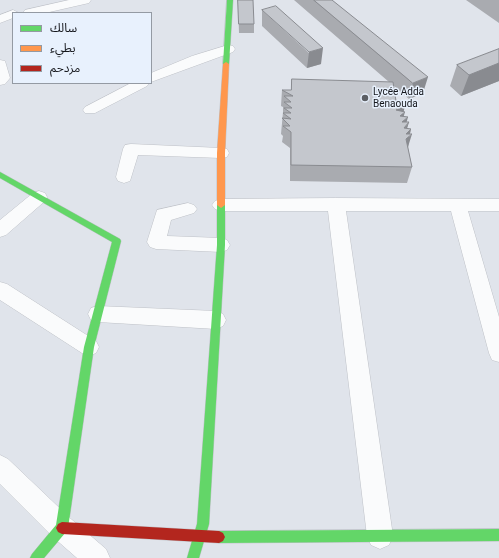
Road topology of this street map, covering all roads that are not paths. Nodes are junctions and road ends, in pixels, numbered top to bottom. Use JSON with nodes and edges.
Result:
{"nodes":[{"id":1,"x":55,"y":0,"type":"edge"},
{"id":2,"x":85,"y":0,"type":"edge"},
{"id":3,"x":230,"y":0,"type":"edge"},
{"id":4,"x":20,"y":12,"type":"edge"},
{"id":5,"x":33,"y":12,"type":"edge"},
{"id":6,"x":12,"y":15,"type":"edge"},
{"id":7,"x":0,"y":19,"type":"edge"},
{"id":8,"x":228,"y":49,"type":"junction"},
{"id":9,"x":0,"y":64,"type":"edge"},
{"id":10,"x":152,"y":78,"type":"edge"},
{"id":11,"x":0,"y":81,"type":"edge"},
{"id":12,"x":140,"y":84,"type":"edge"},
{"id":13,"x":90,"y":110,"type":"dead end"},
{"id":14,"x":221,"y":153,"type":"junction"},
{"id":15,"x":0,"y":175,"type":"edge"},
{"id":16,"x":124,"y":177,"type":"dead end"},
{"id":17,"x":39,"y":197,"type":"junction"},
{"id":18,"x":336,"y":204,"type":"junction"},
{"id":19,"x":458,"y":204,"type":"junction"},
{"id":20,"x":221,"y":205,"type":"junction"},
{"id":21,"x":499,"y":205,"type":"edge"},
{"id":22,"x":188,"y":210,"type":"dead end"},
{"id":23,"x":0,"y":230,"type":"edge"},
{"id":24,"x":221,"y":245,"type":"junction"},
{"id":25,"x":0,"y":290,"type":"edge"},
{"id":26,"x":98,"y":314,"type":"junction"},
{"id":27,"x":216,"y":320,"type":"junction"},
{"id":28,"x":89,"y":347,"type":"junction"},
{"id":29,"x":499,"y":353,"type":"edge"},
{"id":30,"x":0,"y":467,"type":"edge"},
{"id":31,"x":62,"y":528,"type":"junction"},
{"id":32,"x":499,"y":535,"type":"edge"},
{"id":33,"x":380,"y":536,"type":"junction"},
{"id":34,"x":199,"y":537,"type":"junction"},
{"id":35,"x":36,"y":558,"type":"edge"},
{"id":36,"x":97,"y":558,"type":"edge"},
{"id":37,"x":193,"y":558,"type":"edge"}],
"edges":[{"from":1,"to":4,"type":"street"},
{"from":2,"to":5,"type":"street"},
{"from":3,"to":8,"type":"street"},
{"from":6,"to":7,"type":"street"},
{"from":8,"to":10,"type":"street"},
{"from":8,"to":14,"type":"street"},
{"from":9,"to":11,"type":"street"},
{"from":12,"to":13,"type":"street"},
{"from":14,"to":16,"type":"street"},
{"from":14,"to":20,"type":"street"},
{"from":15,"to":17,"type":"street"},
{"from":17,"to":23,"type":"street"},
{"from":17,"to":26,"type":"street"},
{"from":18,"to":19,"type":"street"},
{"from":18,"to":20,"type":"street"},
{"from":18,"to":33,"type":"street"},
{"from":19,"to":21,"type":"street"},
{"from":19,"to":29,"type":"street"},
{"from":20,"to":24,"type":"street"},
{"from":22,"to":24,"type":"street"},
{"from":24,"to":27,"type":"street"},
{"from":25,"to":28,"type":"street"},
{"from":26,"to":27,"type":"street"},
{"from":26,"to":28,"type":"street"},
{"from":27,"to":34,"type":"street"},
{"from":28,"to":31,"type":"street"},
{"from":30,"to":31,"type":"street"},
{"from":31,"to":34,"type":"street"},
{"from":31,"to":35,"type":"street"},
{"from":31,"to":36,"type":"street"},
{"from":32,"to":33,"type":"street"},
{"from":33,"to":34,"type":"street"},
{"from":34,"to":37,"type":"street"}]}
